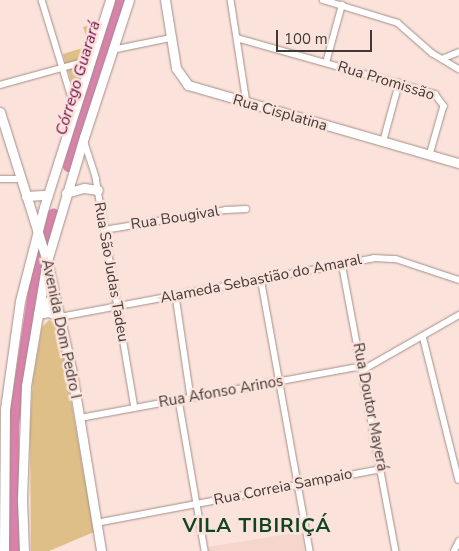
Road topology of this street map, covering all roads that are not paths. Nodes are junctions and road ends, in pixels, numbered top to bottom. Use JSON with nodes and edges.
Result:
{"nodes":[{"id":1,"x":42,"y":0,"type":"edge"},
{"id":2,"x":110,"y":0,"type":"edge"},
{"id":3,"x":129,"y":0,"type":"edge"},
{"id":4,"x":165,"y":0,"type":"edge"},
{"id":5,"x":231,"y":0,"type":"edge"},
{"id":6,"x":323,"y":0,"type":"edge"},
{"id":7,"x":342,"y":5,"type":"junction"},
{"id":8,"x":171,"y":38,"type":"junction"},
{"id":9,"x":237,"y":38,"type":"junction"},
{"id":10,"x":112,"y":50,"type":"junction"},
{"id":11,"x":459,"y":52,"type":"edge"},
{"id":12,"x":92,"y":60,"type":"junction"},
{"id":13,"x":442,"y":60,"type":"junction"},
{"id":14,"x":326,"y":63,"type":"junction"},
{"id":15,"x":63,"y":68,"type":"junction"},
{"id":16,"x":459,"y":69,"type":"edge"},
{"id":17,"x":399,"y":83,"type":"junction"},
{"id":18,"x":0,"y":85,"type":"edge"},
{"id":19,"x":247,"y":103,"type":"junction"},
{"id":20,"x":76,"y":110,"type":"junction"},
{"id":21,"x":0,"y":112,"type":"edge"},
{"id":22,"x":84,"y":137,"type":"junction"},
{"id":23,"x":383,"y":142,"type":"junction"},
{"id":24,"x":430,"y":155,"type":"junction"},
{"id":25,"x":459,"y":163,"type":"edge"},
{"id":26,"x":0,"y":179,"type":"edge"},
{"id":27,"x":20,"y":179,"type":"junction"},
{"id":28,"x":98,"y":190,"type":"junction"},
{"id":29,"x":66,"y":193,"type":"junction"},
{"id":30,"x":48,"y":195,"type":"junction"},
{"id":31,"x":26,"y":196,"type":"junction"},
{"id":32,"x":246,"y":209,"type":"dead end"},
{"id":33,"x":104,"y":230,"type":"junction"},
{"id":34,"x":39,"y":236,"type":"junction"},
{"id":35,"x":46,"y":258,"type":"junction"},
{"id":36,"x":342,"y":263,"type":"junction"},
{"id":37,"x":261,"y":278,"type":"junction"},
{"id":38,"x":459,"y":280,"type":"edge"},
{"id":39,"x":55,"y":294,"type":"junction"},
{"id":40,"x":176,"y":296,"type":"junction"},
{"id":41,"x":117,"y":306,"type":"junction"},
{"id":42,"x":38,"y":314,"type":"junction"},
{"id":43,"x":459,"y":315,"type":"edge"},
{"id":44,"x":60,"y":316,"type":"junction"},
{"id":45,"x":423,"y":336,"type":"junction"},
{"id":46,"x":363,"y":368,"type":"junction"},
{"id":47,"x":280,"y":381,"type":"junction"},
{"id":48,"x":192,"y":398,"type":"junction"},
{"id":49,"x":179,"y":400,"type":"junction"},
{"id":50,"x":135,"y":408,"type":"junction"},
{"id":51,"x":80,"y":418,"type":"junction"},
{"id":52,"x":381,"y":469,"type":"junction"},
{"id":53,"x":459,"y":480,"type":"edge"},
{"id":54,"x":298,"y":485,"type":"junction"},
{"id":55,"x":196,"y":504,"type":"junction"},
{"id":56,"x":96,"y":522,"type":"junction"},
{"id":57,"x":459,"y":540,"type":"edge"},
{"id":58,"x":4,"y":551,"type":"edge"},
{"id":59,"x":24,"y":551,"type":"edge"},
{"id":60,"x":102,"y":551,"type":"edge"},
{"id":61,"x":205,"y":551,"type":"edge"},
{"id":62,"x":310,"y":551,"type":"edge"},
{"id":63,"x":396,"y":551,"type":"edge"},
{"id":64,"x":454,"y":551,"type":"edge"}],
"edges":[{"from":1,"to":15,"type":"street"},
{"from":2,"to":12,"type":"main road"},
{"from":3,"to":10,"type":"main road"},
{"from":4,"to":8,"type":"main road","name":"Rua Cisplatina"},
{"from":5,"to":9,"type":"street"},
{"from":6,"to":7,"type":"street"},
{"from":7,"to":13,"type":"street"},
{"from":7,"to":14,"type":"street"},
{"from":8,"to":10,"type":"street"},
{"from":8,"to":19,"type":"main road","name":"Rua Cisplatina"},
{"from":9,"to":14,"type":"street","name":"Rua Promissão"},
{"from":9,"to":19,"type":"street"},
{"from":10,"to":22,"type":"main road"},
{"from":11,"to":13,"type":"street"},
{"from":12,"to":15,"type":"street"},
{"from":12,"to":20,"type":"main road"},
{"from":13,"to":16,"type":"street"},
{"from":14,"to":17,"type":"street","name":"Rua Promissão"},
{"from":15,"to":18,"type":"street"},
{"from":15,"to":20,"type":"street"},
{"from":17,"to":23,"type":"street"},
{"from":17,"to":24,"type":"street","name":"Rua Promissão"},
{"from":19,"to":23,"type":"main road","name":"Rua Cisplatina"},
{"from":20,"to":30,"type":"main road"},
{"from":21,"to":27,"type":"main road","name":"Avenida Dom Pedro I"},
{"from":22,"to":28,"type":"street","name":"Rua São Judas Tadeu"},
{"from":22,"to":29,"type":"main road"},
{"from":23,"to":24,"type":"main road","name":"Rua Cisplatina"},
{"from":24,"to":25,"type":"main road","name":"Rua Cisplatina"},
{"from":26,"to":27,"type":"street"},
{"from":27,"to":31,"type":"main road","name":"Avenida Dom Pedro I"},
{"from":28,"to":29,"type":"main road"},
{"from":28,"to":33,"type":"street","name":"Rua São Judas Tadeu"},
{"from":29,"to":35,"type":"main road"},
{"from":30,"to":31,"type":"main road"},
{"from":30,"to":34,"type":"main road"},
{"from":31,"to":34,"type":"main road","name":"Avenida Dom Pedro I"},
{"from":32,"to":33,"type":"street","name":"Rua Bougival"},
{"from":33,"to":41,"type":"street","name":"Rua São Judas Tadeu"},
{"from":34,"to":35,"type":"main road","name":"Avenida Dom Pedro I"},
{"from":34,"to":58,"type":"main road"},
{"from":35,"to":39,"type":"main road","name":"Avenida Dom Pedro I"},
{"from":35,"to":42,"type":"main road"},
{"from":36,"to":37,"type":"street","name":"Alameda Sebastião do Amaral"},
{"from":36,"to":38,"type":"street","name":"Alameda Sebastião do Amaral"},
{"from":36,"to":46,"type":"street","name":"Rua Doutor Mayerá"},
{"from":37,"to":40,"type":"street","name":"Alameda Sebastião do Amaral"},
{"from":37,"to":47,"type":"street"},
{"from":39,"to":42,"type":"main road"},
{"from":39,"to":44,"type":"main road","name":"Avenida Dom Pedro I"},
{"from":40,"to":41,"type":"street","name":"Alameda Sebastião do Amaral"},
{"from":40,"to":48,"type":"street"},
{"from":41,"to":44,"type":"street","name":"Alameda Sebastião do Amaral"},
{"from":41,"to":50,"type":"street","name":"Rua São Judas Tadeu"},
{"from":42,"to":44,"type":"main road"},
{"from":42,"to":59,"type":"main road"},
{"from":43,"to":45,"type":"street","name":"Rua Afonso Arinos"},
{"from":44,"to":51,"type":"main road","name":"Avenida Dom Pedro I"},
{"from":45,"to":46,"type":"street","name":"Rua Afonso Arinos"},
{"from":45,"to":53,"type":"street"},
{"from":46,"to":47,"type":"street","name":"Rua Afonso Arinos"},
{"from":46,"to":52,"type":"street","name":"Rua Doutor Mayerá"},
{"from":47,"to":48,"type":"street","name":"Rua Afonso Arinos"},
{"from":47,"to":54,"type":"street"},
{"from":48,"to":49,"type":"street","name":"Rua Afonso Arinos"},
{"from":49,"to":50,"type":"street","name":"Rua Afonso Arinos"},
{"from":49,"to":55,"type":"street"},
{"from":50,"to":51,"type":"street","name":"Rua Afonso Arinos"},
{"from":51,"to":56,"type":"main road","name":"Avenida Dom Pedro I"},
{"from":52,"to":54,"type":"street","name":"Rua Correia Sampaio"},
{"from":52,"to":63,"type":"street","name":"Rua Doutor Mayerá"},
{"from":54,"to":55,"type":"street","name":"Rua Correia Sampaio"},
{"from":54,"to":62,"type":"street"},
{"from":55,"to":56,"type":"street","name":"Rua Correia Sampaio"},
{"from":55,"to":61,"type":"street"},
{"from":56,"to":60,"type":"main road","name":"Avenida Dom Pedro I"},
{"from":57,"to":64,"type":"street"}]}
